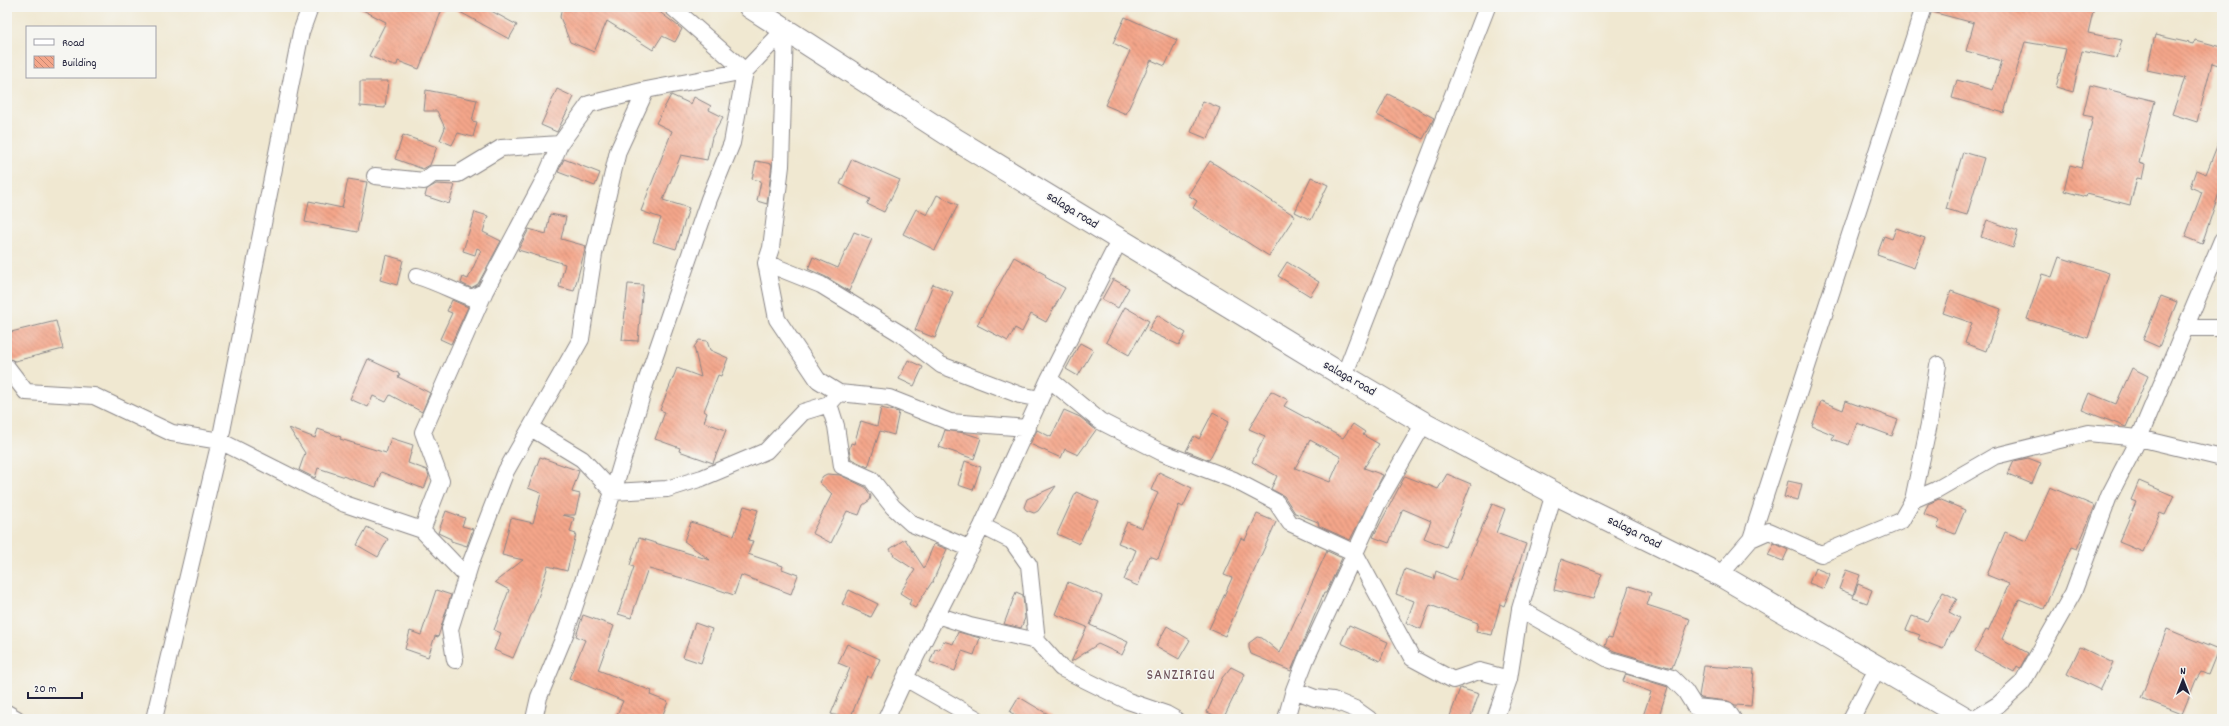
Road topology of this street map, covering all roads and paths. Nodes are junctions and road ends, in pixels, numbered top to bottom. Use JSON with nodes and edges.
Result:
{"nodes":[{"id":1,"x":310,"y":7,"type":"edge"},
{"id":2,"x":672,"y":7,"type":"edge"},
{"id":3,"x":1486,"y":7,"type":"edge"},
{"id":4,"x":1924,"y":7,"type":"edge"},
{"id":5,"x":752,"y":8,"type":"edge"},
{"id":6,"x":785,"y":29,"type":"junction"},
{"id":7,"x":745,"y":71,"type":"junction"},
{"id":8,"x":646,"y":90,"type":"junction"},
{"id":9,"x":560,"y":144,"type":"junction"},
{"id":10,"x":375,"y":176,"type":"dead end"},
{"id":11,"x":2222,"y":240,"type":"edge"},
{"id":12,"x":1119,"y":241,"type":"junction"},
{"id":13,"x":766,"y":263,"type":"junction"},
{"id":14,"x":417,"y":276,"type":"dead end"},
{"id":15,"x":485,"y":291,"type":"junction"},
{"id":16,"x":2186,"y":328,"type":"junction"},
{"id":17,"x":2222,"y":328,"type":"edge"},
{"id":18,"x":1938,"y":365,"type":"dead end"},
{"id":19,"x":7,"y":367,"type":"edge"},
{"id":20,"x":1344,"y":376,"type":"junction"},
{"id":21,"x":1049,"y":378,"type":"junction"},
{"id":22,"x":834,"y":399,"type":"junction"},
{"id":23,"x":1040,"y":399,"type":"junction"},
{"id":24,"x":1424,"y":423,"type":"junction"},
{"id":25,"x":531,"y":428,"type":"junction"},
{"id":26,"x":1028,"y":428,"type":"junction"},
{"id":27,"x":2138,"y":438,"type":"junction"},
{"id":28,"x":220,"y":442,"type":"junction"},
{"id":29,"x":2222,"y":458,"type":"edge"},
{"id":30,"x":613,"y":492,"type":"junction"},
{"id":31,"x":1554,"y":493,"type":"junction"},
{"id":32,"x":1913,"y":500,"type":"junction"},
{"id":33,"x":982,"y":526,"type":"junction"},
{"id":34,"x":422,"y":530,"type":"junction"},
{"id":35,"x":1751,"y":539,"type":"junction"},
{"id":36,"x":971,"y":550,"type":"junction"},
{"id":37,"x":1355,"y":553,"type":"junction"},
{"id":38,"x":1720,"y":576,"type":"junction"},
{"id":39,"x":466,"y":577,"type":"junction"},
{"id":40,"x":1520,"y":610,"type":"junction"},
{"id":41,"x":937,"y":615,"type":"junction"},
{"id":42,"x":1037,"y":641,"type":"junction"},
{"id":43,"x":455,"y":660,"type":"dead end"},
{"id":44,"x":1878,"y":667,"type":"junction"},
{"id":45,"x":905,"y":678,"type":"junction"},
{"id":46,"x":1509,"y":679,"type":"junction"},
{"id":47,"x":1294,"y":690,"type":"junction"},
{"id":48,"x":7,"y":713,"type":"edge"},
{"id":49,"x":17,"y":719,"type":"edge"},
{"id":50,"x":154,"y":719,"type":"edge"},
{"id":51,"x":534,"y":719,"type":"edge"},
{"id":52,"x":886,"y":719,"type":"edge"},
{"id":53,"x":977,"y":719,"type":"edge"},
{"id":54,"x":1175,"y":719,"type":"edge"},
{"id":55,"x":1286,"y":719,"type":"edge"},
{"id":56,"x":1370,"y":719,"type":"edge"},
{"id":57,"x":1495,"y":719,"type":"edge"},
{"id":58,"x":1733,"y":719,"type":"edge"},
{"id":59,"x":1851,"y":719,"type":"edge"},
{"id":60,"x":1967,"y":719,"type":"edge"},
{"id":61,"x":1975,"y":719,"type":"edge"}],
"edges":[{"from":1,"to":28,"type":"street"},
{"from":2,"to":7,"type":"street"},
{"from":3,"to":20,"type":"street"},
{"from":4,"to":35,"type":"street"},
{"from":5,"to":6,"type":"main road","name":"salaga road"},
{"from":6,"to":7,"type":"street"},
{"from":6,"to":12,"type":"main road","name":"salaga road"},
{"from":6,"to":13,"type":"street"},
{"from":7,"to":8,"type":"street"},
{"from":7,"to":30,"type":"street"},
{"from":8,"to":9,"type":"street"},
{"from":8,"to":25,"type":"street"},
{"from":9,"to":10,"type":"street"},
{"from":9,"to":15,"type":"street"},
{"from":11,"to":16,"type":"street"},
{"from":12,"to":20,"type":"main road","name":"salaga road"},
{"from":12,"to":21,"type":"street"},
{"from":13,"to":22,"type":"street"},
{"from":13,"to":23,"type":"street"},
{"from":14,"to":15,"type":"street"},
{"from":15,"to":34,"type":"street"},
{"from":16,"to":17,"type":"street"},
{"from":16,"to":27,"type":"street"},
{"from":18,"to":32,"type":"street"},
{"from":19,"to":28,"type":"street"},
{"from":20,"to":24,"type":"main road","name":"salaga road"},
{"from":21,"to":23,"type":"street"},
{"from":21,"to":37,"type":"street"},
{"from":22,"to":26,"type":"street"},
{"from":22,"to":30,"type":"street"},
{"from":22,"to":36,"type":"street"},
{"from":23,"to":26,"type":"street"},
{"from":24,"to":31,"type":"main road","name":"salaga road"},
{"from":24,"to":37,"type":"street"},
{"from":25,"to":30,"type":"street"},
{"from":25,"to":39,"type":"street"},
{"from":26,"to":33,"type":"street"},
{"from":27,"to":29,"type":"street"},
{"from":27,"to":32,"type":"street"},
{"from":27,"to":61,"type":"street"},
{"from":28,"to":34,"type":"street"},
{"from":28,"to":50,"type":"street"},
{"from":30,"to":51,"type":"street"},
{"from":31,"to":38,"type":"main road","name":"salaga road"},
{"from":31,"to":40,"type":"street"},
{"from":32,"to":35,"type":"street"},
{"from":33,"to":36,"type":"street"},
{"from":33,"to":42,"type":"street"},
{"from":34,"to":39,"type":"street"},
{"from":35,"to":38,"type":"street"},
{"from":36,"to":41,"type":"street"},
{"from":37,"to":46,"type":"street"},
{"from":37,"to":47,"type":"street"},
{"from":38,"to":44,"type":"main road","name":"salaga road"},
{"from":39,"to":43,"type":"street"},
{"from":40,"to":46,"type":"street"},
{"from":40,"to":58,"type":"street"},
{"from":41,"to":42,"type":"street"},
{"from":41,"to":45,"type":"street"},
{"from":42,"to":54,"type":"street"},
{"from":44,"to":59,"type":"street"},
{"from":44,"to":60,"type":"main road","name":"salaga road"},
{"from":45,"to":52,"type":"street"},
{"from":45,"to":53,"type":"street"},
{"from":46,"to":57,"type":"street"},
{"from":47,"to":55,"type":"street"},
{"from":47,"to":56,"type":"street"},
{"from":48,"to":49,"type":"street"}]}
